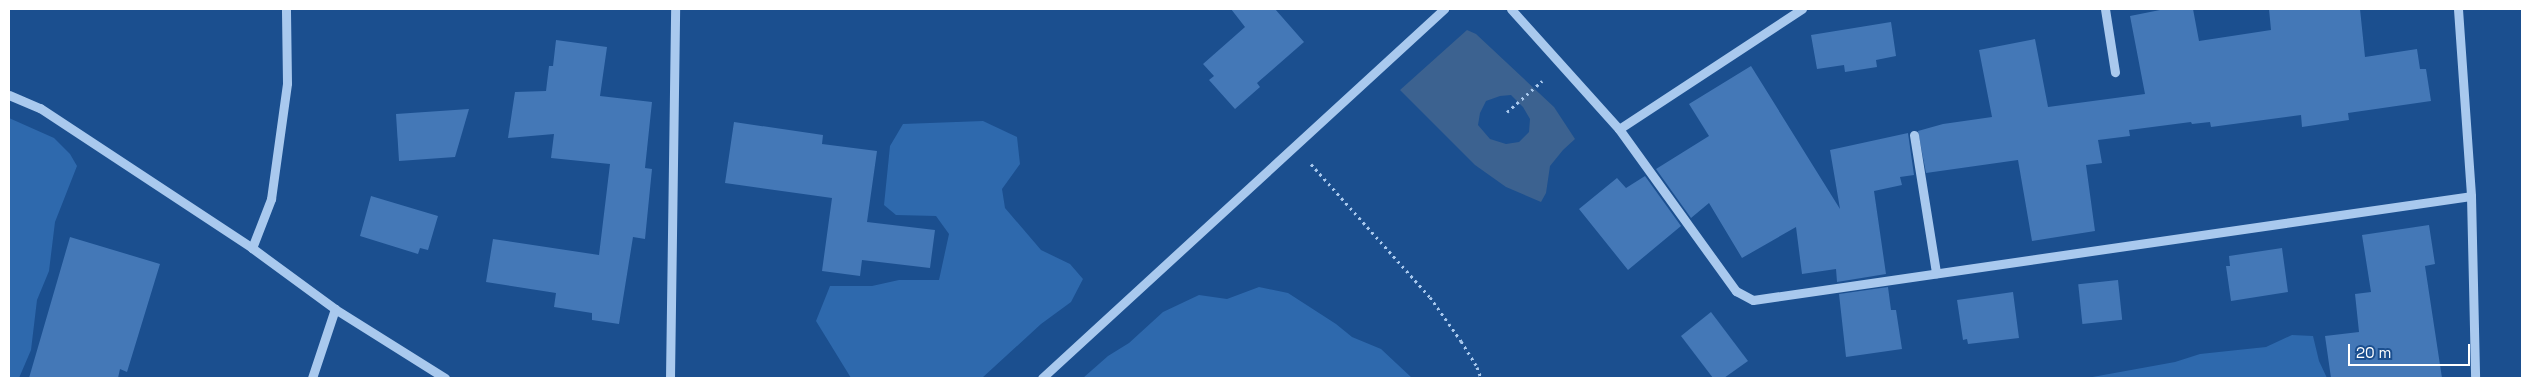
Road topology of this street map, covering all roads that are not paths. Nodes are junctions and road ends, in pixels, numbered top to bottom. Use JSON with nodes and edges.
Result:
{"nodes":[{"id":1,"x":286,"y":9,"type":"edge"},
{"id":2,"x":675,"y":9,"type":"edge"},
{"id":3,"x":1444,"y":9,"type":"edge"},
{"id":4,"x":1511,"y":9,"type":"edge"},
{"id":5,"x":1802,"y":9,"type":"edge"},
{"id":6,"x":2105,"y":9,"type":"edge"},
{"id":7,"x":2458,"y":9,"type":"edge"},
{"id":8,"x":2115,"y":72,"type":"dead end"},
{"id":9,"x":9,"y":95,"type":"edge"},
{"id":10,"x":1619,"y":130,"type":"junction"},
{"id":11,"x":1914,"y":135,"type":"dead end"},
{"id":12,"x":2471,"y":196,"type":"junction"},
{"id":13,"x":252,"y":248,"type":"junction"},
{"id":14,"x":1936,"y":273,"type":"junction"},
{"id":15,"x":335,"y":309,"type":"junction"},
{"id":16,"x":312,"y":378,"type":"edge"},
{"id":17,"x":446,"y":378,"type":"edge"},
{"id":18,"x":670,"y":378,"type":"edge"},
{"id":19,"x":1042,"y":378,"type":"edge"},
{"id":20,"x":2475,"y":378,"type":"edge"}],
"edges":[{"from":1,"to":13,"type":"street"},
{"from":2,"to":18,"type":"street"},
{"from":3,"to":19,"type":"street"},
{"from":4,"to":10,"type":"street"},
{"from":5,"to":10,"type":"street"},
{"from":6,"to":8,"type":"street"},
{"from":7,"to":12,"type":"street"},
{"from":9,"to":13,"type":"street"},
{"from":10,"to":14,"type":"street"},
{"from":11,"to":14,"type":"street"},
{"from":12,"to":14,"type":"street"},
{"from":12,"to":20,"type":"street"},
{"from":13,"to":15,"type":"street"},
{"from":15,"to":16,"type":"street"},
{"from":15,"to":17,"type":"street"}]}
